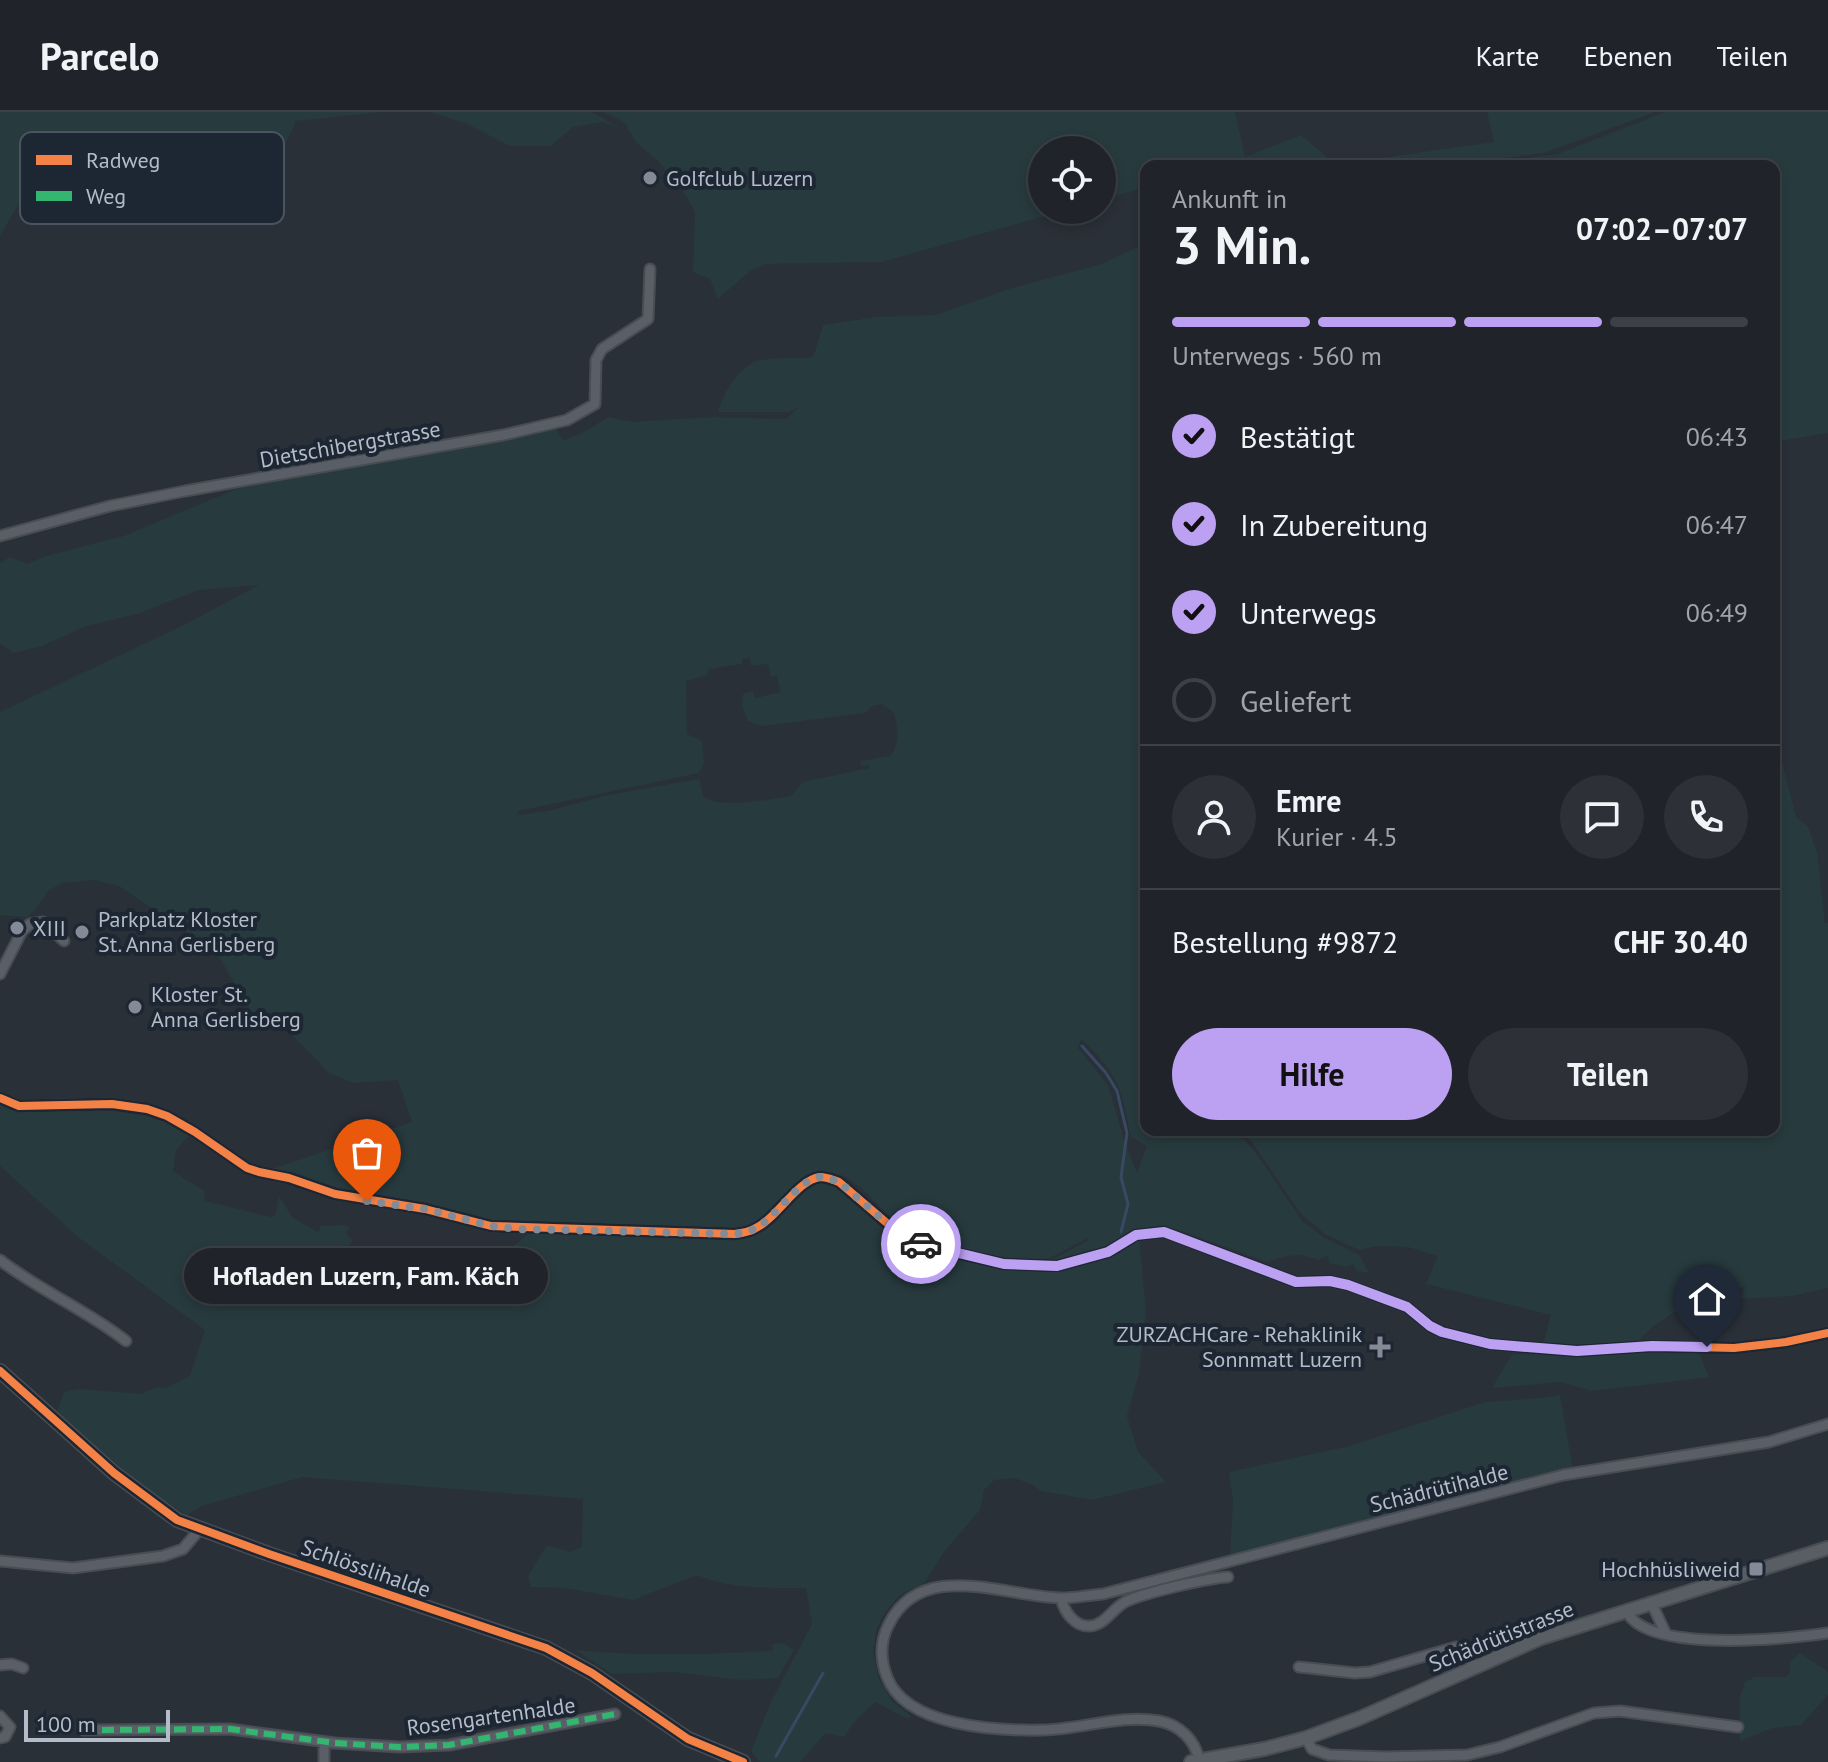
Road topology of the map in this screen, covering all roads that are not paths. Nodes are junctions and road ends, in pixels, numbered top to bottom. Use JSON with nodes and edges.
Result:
{"nodes":[{"id":1,"x":650,"y":269,"type":"dead end"},
{"id":2,"x":0,"y":536,"type":"edge"},
{"id":3,"x":64,"y":941,"type":"dead end"},
{"id":4,"x":0,"y":974,"type":"edge"},
{"id":5,"x":0,"y":1098,"type":"edge"},
{"id":6,"x":0,"y":1260,"type":"edge"},
{"id":7,"x":1828,"y":1333,"type":"edge"},
{"id":8,"x":126,"y":1341,"type":"dead end"},
{"id":9,"x":0,"y":1371,"type":"edge"},
{"id":10,"x":1828,"y":1424,"type":"edge"},
{"id":11,"x":199,"y":1530,"type":"junction"},
{"id":12,"x":1828,"y":1548,"type":"edge"},
{"id":13,"x":0,"y":1561,"type":"edge"},
{"id":14,"x":1228,"y":1577,"type":"dead end"},
{"id":15,"x":1061,"y":1598,"type":"junction"},
{"id":16,"x":1651,"y":1602,"type":"junction"},
{"id":17,"x":1626,"y":1610,"type":"junction"},
{"id":18,"x":1828,"y":1633,"type":"edge"},
{"id":19,"x":1666,"y":1634,"type":"junction"},
{"id":20,"x":0,"y":1665,"type":"edge"},
{"id":21,"x":1299,"y":1667,"type":"dead end"},
{"id":22,"x":1474,"y":1667,"type":"junction"},
{"id":23,"x":23,"y":1668,"type":"dead end"},
{"id":24,"x":615,"y":1714,"type":"dead end"},
{"id":25,"x":0,"y":1716,"type":"edge"},
{"id":26,"x":1738,"y":1727,"type":"dead end"},
{"id":27,"x":84,"y":1730,"type":"dead end"},
{"id":28,"x":0,"y":1738,"type":"edge"},
{"id":29,"x":1306,"y":1738,"type":"junction"},
{"id":30,"x":324,"y":1742,"type":"junction"},
{"id":31,"x":1195,"y":1761,"type":"edge"},
{"id":32,"x":324,"y":1762,"type":"edge"},
{"id":33,"x":743,"y":1762,"type":"edge"}],
"edges":[{"from":1,"to":2,"type":"street","name":"Dietschibergstrasse"},
{"from":3,"to":4,"type":"street"},
{"from":5,"to":7,"type":"street"},
{"from":6,"to":8,"type":"street"},
{"from":9,"to":11,"type":"main road","name":"Schlösslihalde"},
{"from":10,"to":15,"type":"street","name":"Schädrütihalde"},
{"from":11,"to":13,"type":"street"},
{"from":11,"to":33,"type":"main road","name":"Schlösslihalde"},
{"from":12,"to":16,"type":"main road","name":"Schädrütistrasse"},
{"from":14,"to":15,"type":"street"},
{"from":15,"to":31,"type":"street","name":"Schädrütihalde"},
{"from":16,"to":17,"type":"main road","name":"Schädrütistrasse"},
{"from":16,"to":19,"type":"street"},
{"from":17,"to":19,"type":"street"},
{"from":17,"to":22,"type":"main road","name":"Schädrütistrasse"},
{"from":18,"to":19,"type":"street"},
{"from":20,"to":23,"type":"street"},
{"from":21,"to":22,"type":"street"},
{"from":22,"to":29,"type":"main road","name":"Schädrütistrasse"},
{"from":24,"to":30,"type":"street","name":"Rosengartenhalde"},
{"from":25,"to":28,"type":"street"},
{"from":26,"to":29,"type":"street"},
{"from":27,"to":30,"type":"street","name":"Rosengartenhalde"},
{"from":29,"to":31,"type":"main road","name":"Schädrütistrasse"},
{"from":30,"to":32,"type":"street"}]}
